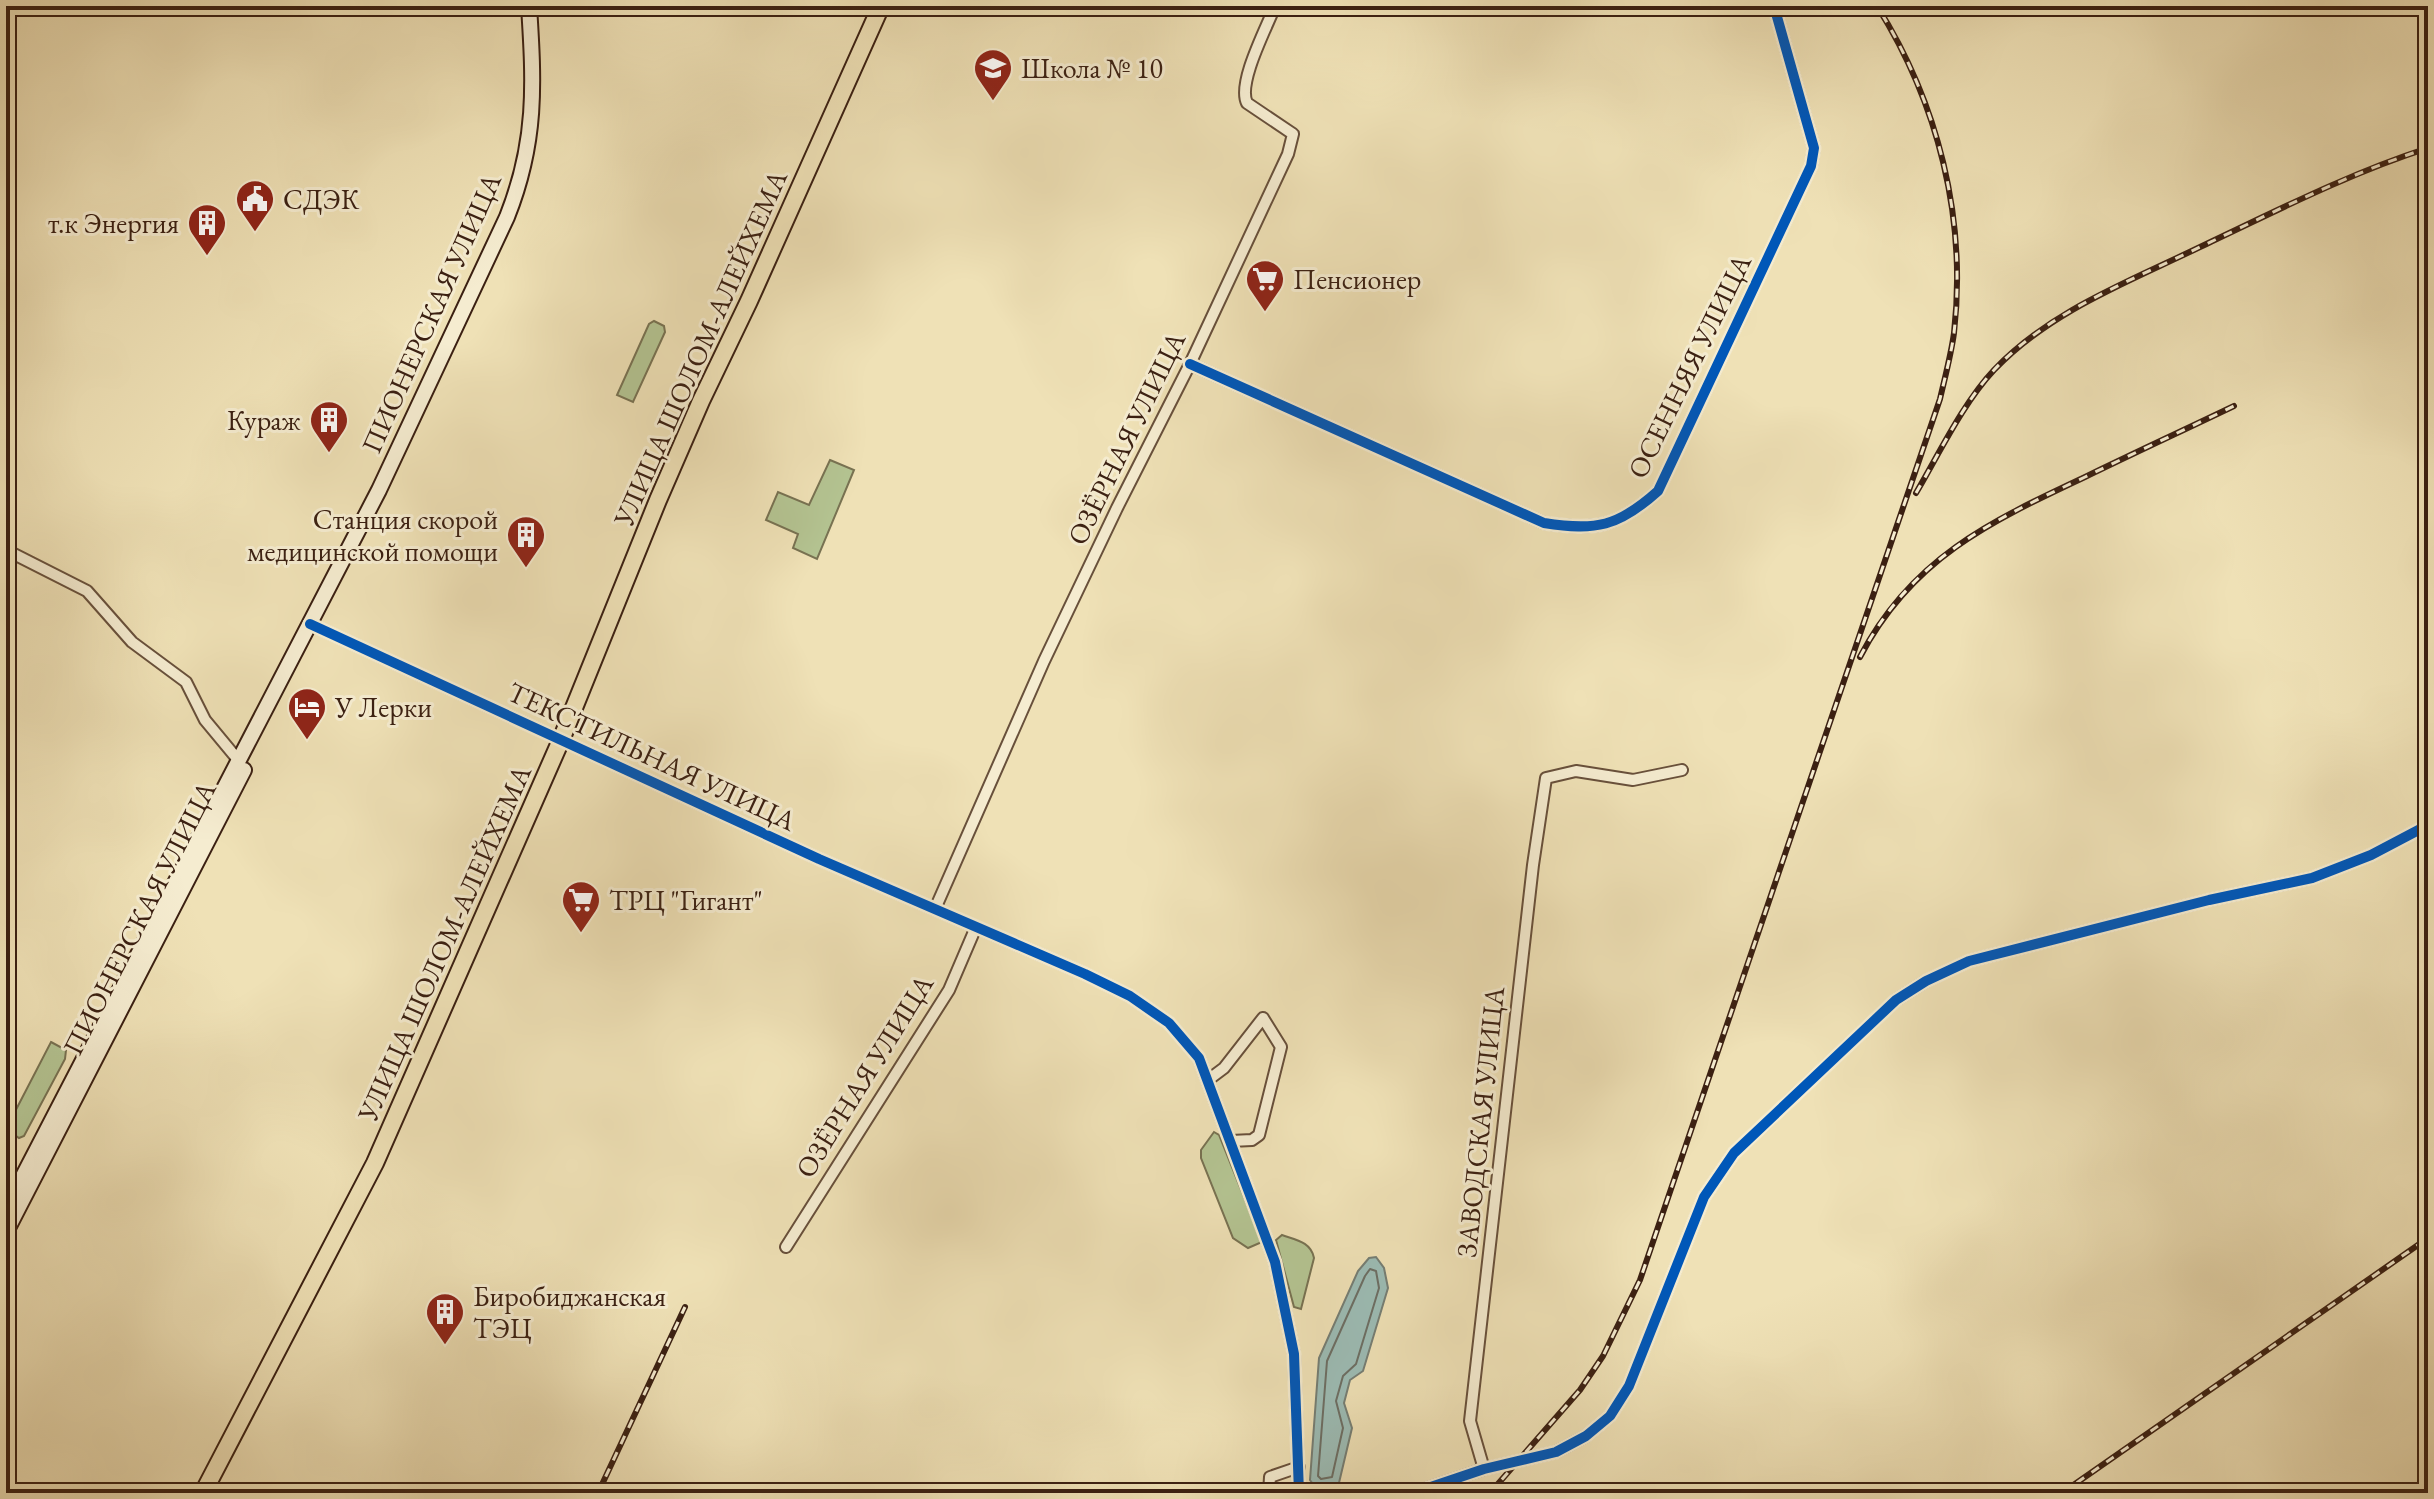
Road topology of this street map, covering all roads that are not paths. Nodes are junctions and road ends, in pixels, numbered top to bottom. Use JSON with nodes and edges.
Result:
{"nodes":[{"id":1,"x":529,"y":6,"type":"edge"},
{"id":2,"x":881,"y":6,"type":"edge"},
{"id":3,"x":1275,"y":6,"type":"edge"},
{"id":4,"x":1774,"y":6,"type":"edge"},
{"id":5,"x":1190,"y":364,"type":"junction"},
{"id":6,"x":6,"y":550,"type":"edge"},
{"id":7,"x":310,"y":624,"type":"junction"},
{"id":8,"x":561,"y":740,"type":"junction"},
{"id":9,"x":242,"y":764,"type":"junction"},
{"id":10,"x":1682,"y":770,"type":"dead end"},
{"id":11,"x":2428,"y":825,"type":"edge"},
{"id":12,"x":935,"y":909,"type":"junction"},
{"id":13,"x":976,"y":927,"type":"junction"},
{"id":14,"x":1208,"y":1080,"type":"junction"},
{"id":15,"x":1231,"y":1141,"type":"junction"},
{"id":16,"x":39,"y":1156,"type":"junction"},
{"id":17,"x":6,"y":1209,"type":"edge"},
{"id":18,"x":6,"y":1232,"type":"edge"},
{"id":19,"x":786,"y":1247,"type":"dead end"},
{"id":20,"x":1299,"y":1467,"type":"junction"},
{"id":21,"x":1484,"y":1469,"type":"junction"},
{"id":22,"x":203,"y":1493,"type":"edge"},
{"id":23,"x":1269,"y":1493,"type":"edge"},
{"id":24,"x":1299,"y":1493,"type":"edge"},
{"id":25,"x":1413,"y":1493,"type":"edge"}],
"edges":[{"from":1,"to":7,"type":"main road","name":"ПИОНЕРСКАЯ УЛИЦА"},
{"from":2,"to":8,"type":"main road","name":"УЛИЦА ШОЛОМ-АЛЕЙХЕМА"},
{"from":3,"to":5,"type":"street","name":"ОЗЁРНАЯ УЛИЦА"},
{"from":4,"to":5,"type":"street","name":"ОСЕННЯЯ УЛИЦА"},
{"from":5,"to":12,"type":"street","name":"ОЗЁРНАЯ УЛИЦА"},
{"from":6,"to":9,"type":"street"},
{"from":7,"to":8,"type":"street","name":"ТЕКСТИЛЬНАЯ УЛИЦА"},
{"from":7,"to":9,"type":"main road","name":"ПИОНЕРСКАЯ УЛИЦА"},
{"from":8,"to":12,"type":"street","name":"ТЕКСТИЛЬНАЯ УЛИЦА"},
{"from":8,"to":22,"type":"main road","name":"УЛИЦА ШОЛОМ-АЛЕЙХЕМА"},
{"from":9,"to":16,"type":"main road","name":"ПИОНЕРСКАЯ УЛИЦА"},
{"from":10,"to":21,"type":"street","name":"ЗАВОДСКАЯ УЛИЦА"},
{"from":11,"to":21,"type":"street"},
{"from":12,"to":13,"type":"street","name":"ТЕКСТИЛЬНАЯ УЛИЦА"},
{"from":13,"to":14,"type":"street","name":"ТЕКСТИЛЬНАЯ УЛИЦА"},
{"from":13,"to":19,"type":"street","name":"ОЗЁРНАЯ УЛИЦА"},
{"from":14,"to":15,"type":"street","name":"ТЕКСТИЛЬНАЯ УЛИЦА"},
{"from":14,"to":15,"type":"street"},
{"from":15,"to":20,"type":"street","name":"ТЕКСТИЛЬНАЯ УЛИЦА"},
{"from":16,"to":17,"type":"main road","name":"ПИОНЕРСКАЯ УЛИЦА"},
{"from":16,"to":18,"type":"main road","name":"ПИОНЕРСКАЯ УЛИЦА"},
{"from":20,"to":23,"type":"street"},
{"from":20,"to":24,"type":"street","name":"ТЕКСТИЛЬНАЯ УЛИЦА"},
{"from":21,"to":25,"type":"street"}]}
